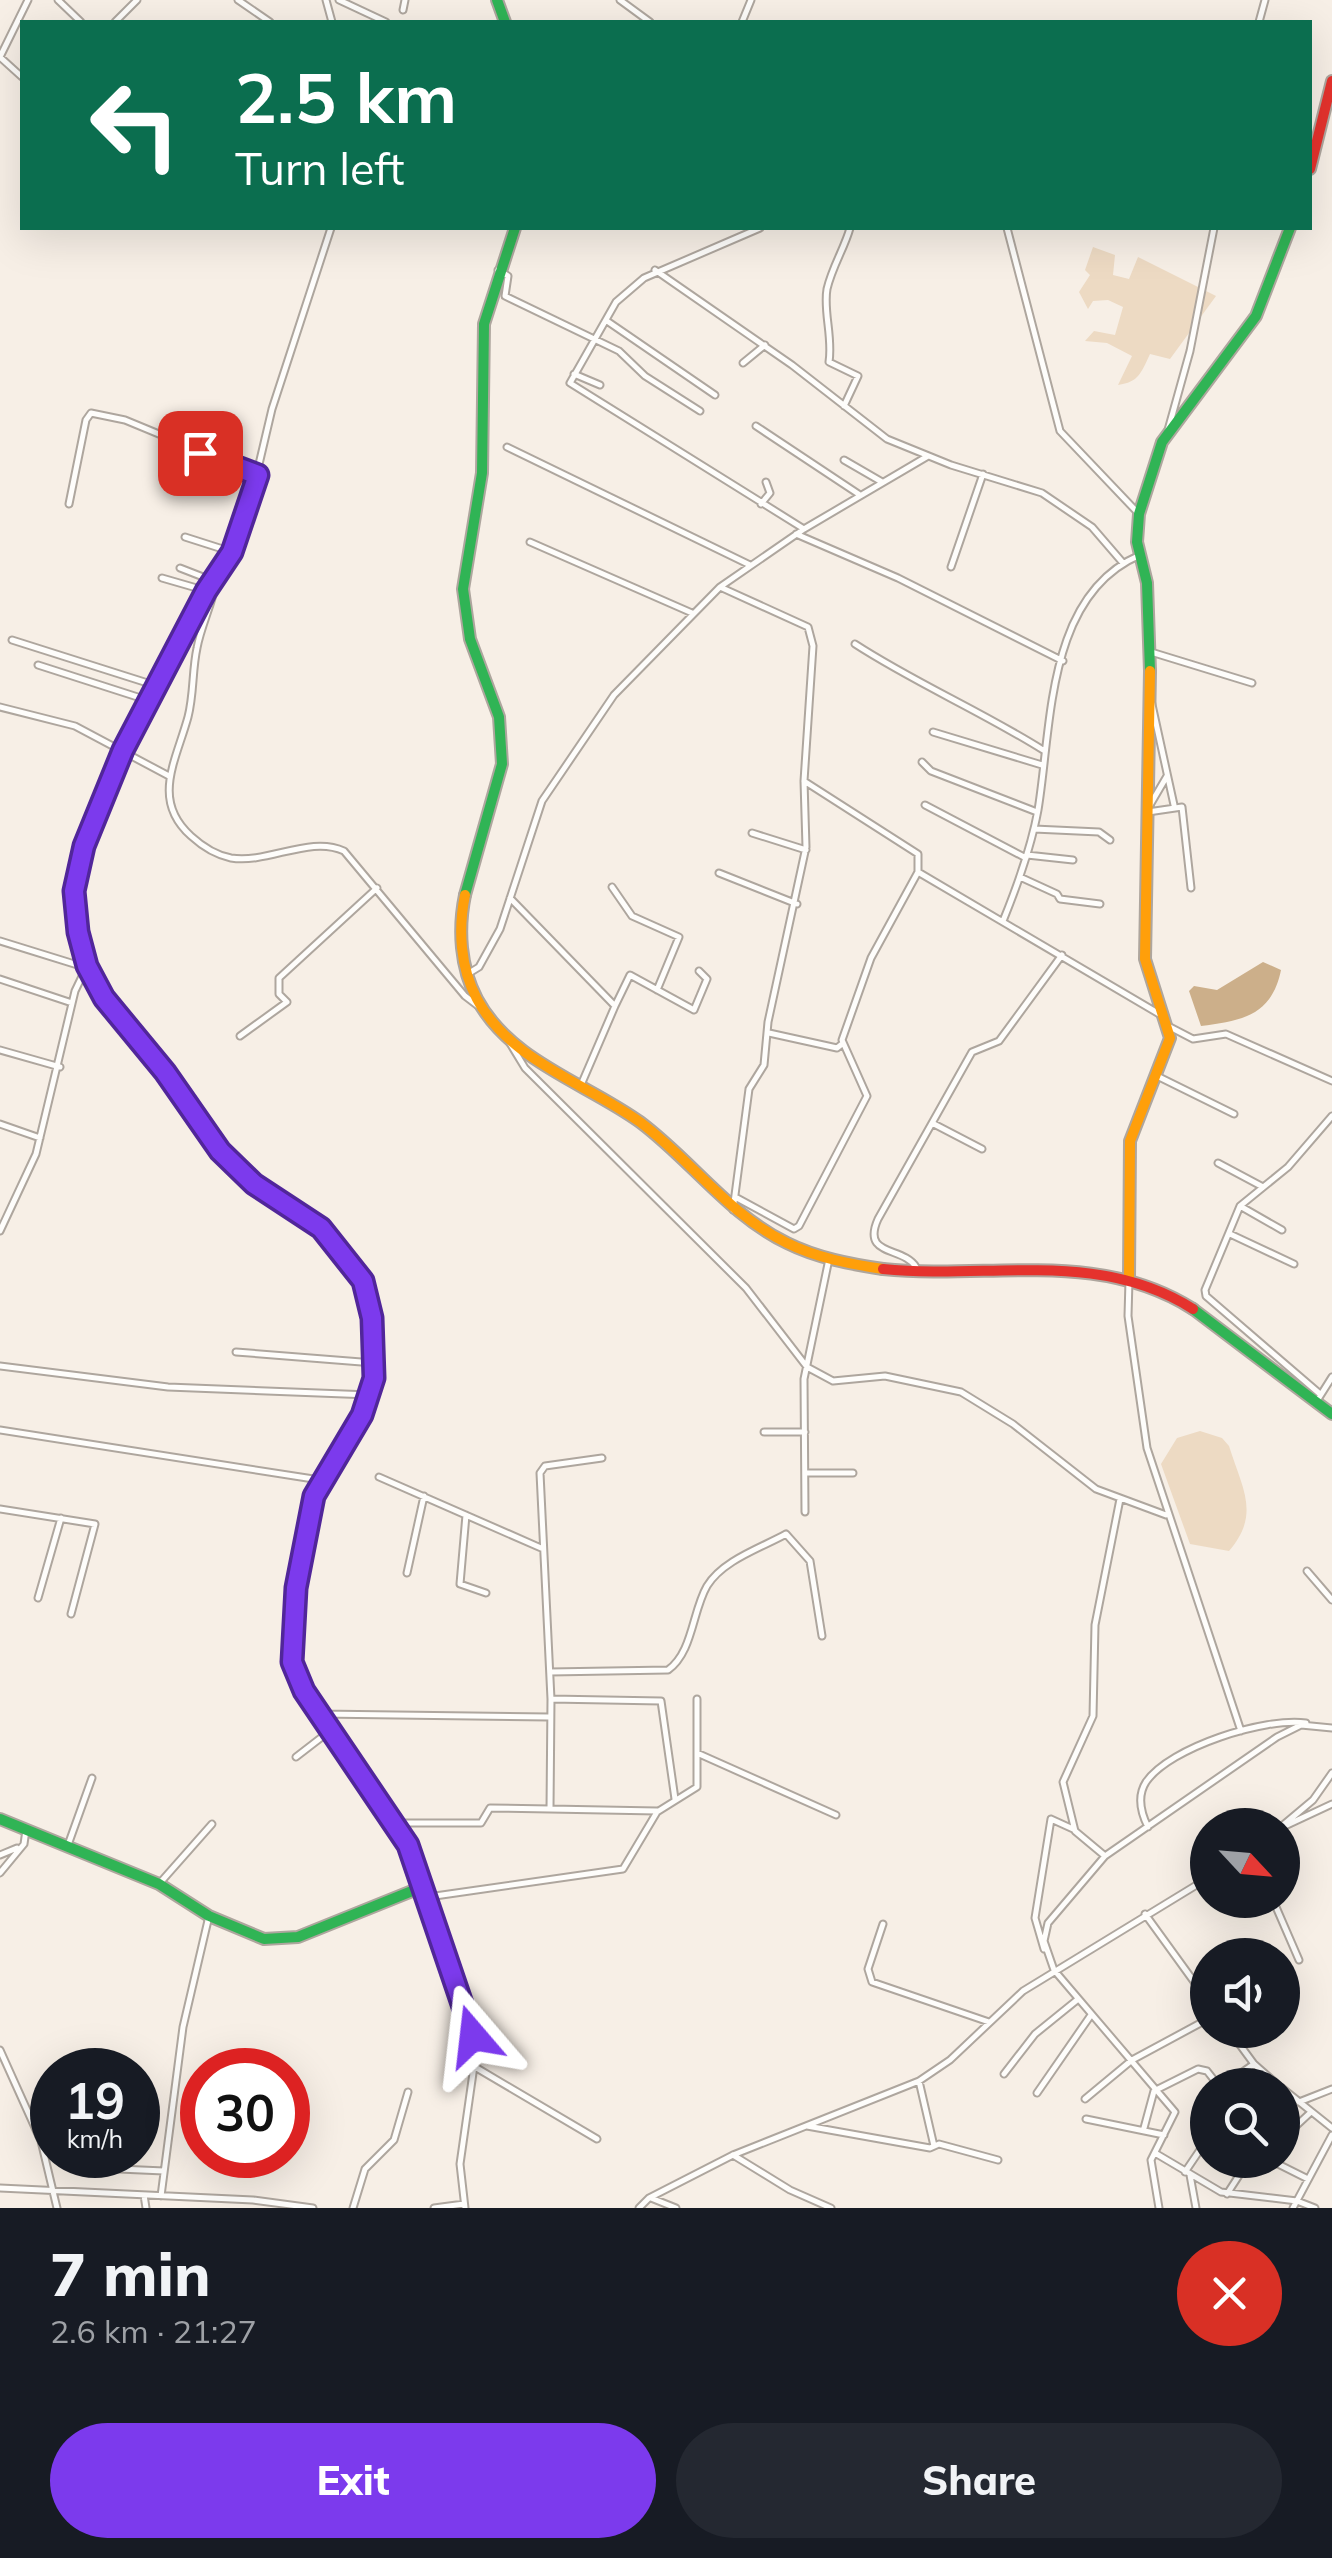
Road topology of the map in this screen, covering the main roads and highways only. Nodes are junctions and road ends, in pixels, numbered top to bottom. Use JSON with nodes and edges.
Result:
{"nodes":[{"id":1,"x":1332,"y":80,"type":"edge"},
{"id":2,"x":1312,"y":161,"type":"edge"},
{"id":3,"x":514,"y":230,"type":"edge"},
{"id":4,"x":1289,"y":230,"type":"edge"},
{"id":5,"x":1129,"y":1280,"type":"junction"},
{"id":6,"x":1332,"y":1414,"type":"edge"},
{"id":7,"x":0,"y":1818,"type":"edge"},
{"id":8,"x":425,"y":1892,"type":"road end"}],
"edges":[{"from":1,"to":2,"type":"main road"},
{"from":3,"to":5,"type":"main road"},
{"from":4,"to":5,"type":"main road"},
{"from":5,"to":6,"type":"main road"},
{"from":7,"to":8,"type":"main road"}]}
